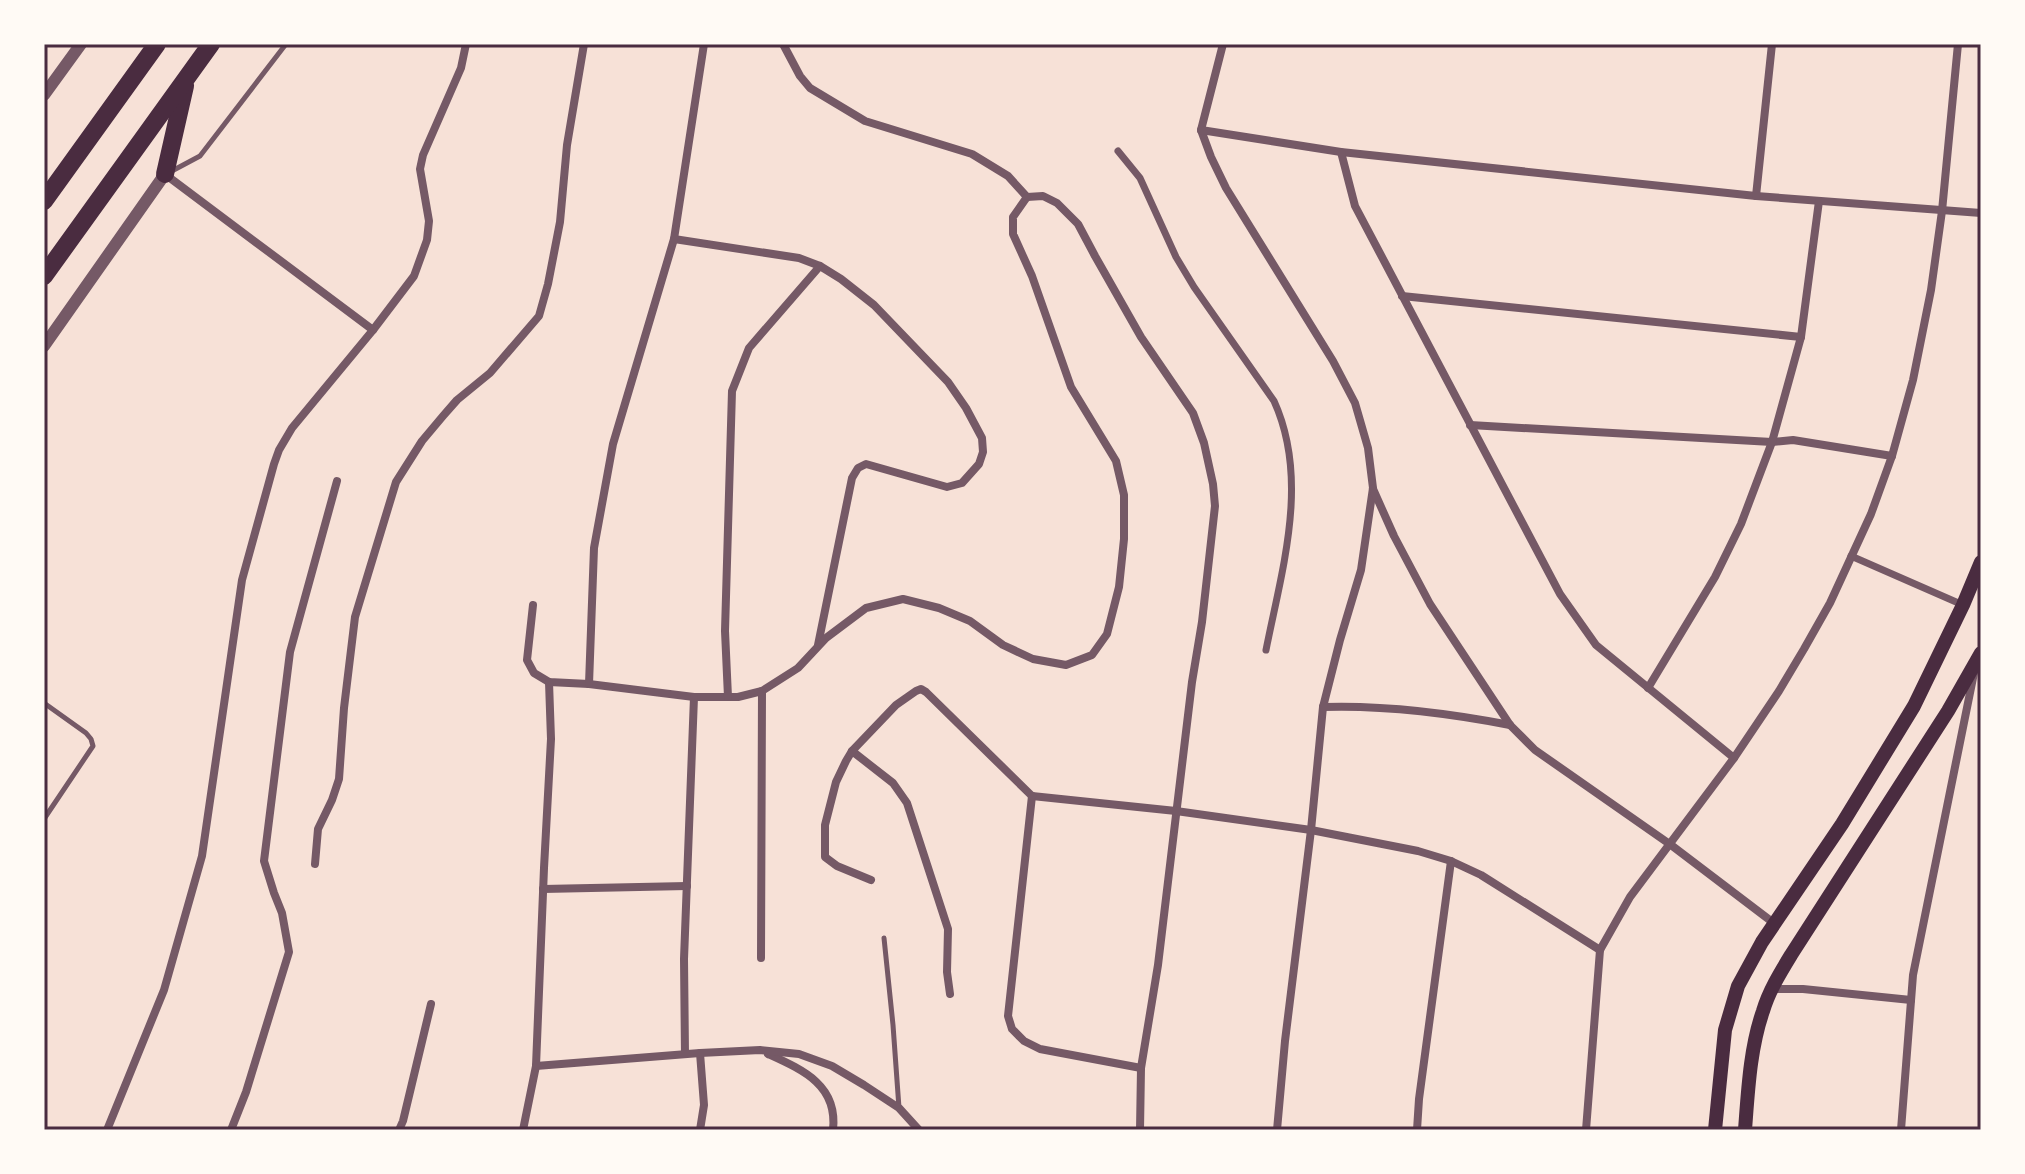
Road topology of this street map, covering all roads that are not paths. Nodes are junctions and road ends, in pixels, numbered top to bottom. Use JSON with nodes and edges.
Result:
{"nodes":[{"id":1,"x":81,"y":44,"type":"edge"},
{"id":2,"x":157,"y":44,"type":"edge"},
{"id":3,"x":211,"y":44,"type":"edge"},
{"id":4,"x":286,"y":44,"type":"edge"},
{"id":5,"x":466,"y":44,"type":"edge"},
{"id":6,"x":584,"y":44,"type":"edge"},
{"id":7,"x":704,"y":44,"type":"edge"},
{"id":8,"x":783,"y":44,"type":"edge"},
{"id":9,"x":1223,"y":44,"type":"edge"},
{"id":10,"x":1772,"y":44,"type":"edge"},
{"id":11,"x":1958,"y":44,"type":"edge"},
{"id":12,"x":186,"y":79,"type":"junction"},
{"id":13,"x":44,"y":95,"type":"edge"},
{"id":14,"x":1201,"y":130,"type":"junction"},
{"id":15,"x":1118,"y":151,"type":"dead end"},
{"id":16,"x":1341,"y":152,"type":"junction"},
{"id":17,"x":165,"y":174,"type":"junction"},
{"id":18,"x":1756,"y":196,"type":"junction"},
{"id":19,"x":1027,"y":197,"type":"junction"},
{"id":20,"x":44,"y":201,"type":"edge"},
{"id":21,"x":1819,"y":201,"type":"junction"},
{"id":22,"x":1942,"y":211,"type":"junction"},
{"id":23,"x":1981,"y":213,"type":"edge"},
{"id":24,"x":674,"y":239,"type":"junction"},
{"id":25,"x":820,"y":266,"type":"junction"},
{"id":26,"x":44,"y":276,"type":"edge"},
{"id":27,"x":1402,"y":296,"type":"junction"},
{"id":28,"x":373,"y":330,"type":"junction"},
{"id":29,"x":1801,"y":337,"type":"junction"},
{"id":30,"x":44,"y":346,"type":"edge"},
{"id":31,"x":1470,"y":425,"type":"junction"},
{"id":32,"x":1772,"y":442,"type":"junction"},
{"id":33,"x":1892,"y":456,"type":"junction"},
{"id":34,"x":337,"y":481,"type":"dead end"},
{"id":35,"x":1373,"y":488,"type":"junction"},
{"id":36,"x":1851,"y":556,"type":"junction"},
{"id":37,"x":1981,"y":562,"type":"edge"},
{"id":38,"x":533,"y":605,"type":"dead end"},
{"id":39,"x":1963,"y":605,"type":"junction"},
{"id":40,"x":817,"y":647,"type":"junction"},
{"id":41,"x":1266,"y":650,"type":"dead end"},
{"id":42,"x":1978,"y":658,"type":"edge"},
{"id":43,"x":549,"y":682,"type":"junction"},
{"id":44,"x":589,"y":684,"type":"junction"},
{"id":45,"x":1648,"y":688,"type":"junction"},
{"id":46,"x":762,"y":691,"type":"junction"},
{"id":47,"x":694,"y":697,"type":"junction"},
{"id":48,"x":728,"y":697,"type":"junction"},
{"id":49,"x":44,"y":703,"type":"edge"},
{"id":50,"x":1323,"y":707,"type":"junction"},
{"id":51,"x":1510,"y":725,"type":"junction"},
{"id":52,"x":852,"y":751,"type":"junction"},
{"id":53,"x":1734,"y":758,"type":"junction"},
{"id":54,"x":1032,"y":796,"type":"junction"},
{"id":55,"x":1176,"y":811,"type":"junction"},
{"id":56,"x":44,"y":819,"type":"edge"},
{"id":57,"x":1311,"y":830,"type":"junction"},
{"id":58,"x":1671,"y":845,"type":"junction"},
{"id":59,"x":1451,"y":861,"type":"junction"},
{"id":60,"x":315,"y":864,"type":"dead end"},
{"id":61,"x":871,"y":880,"type":"dead end"},
{"id":62,"x":687,"y":886,"type":"junction"},
{"id":63,"x":543,"y":889,"type":"junction"},
{"id":64,"x":1775,"y":924,"type":"junction"},
{"id":65,"x":884,"y":938,"type":"dead end"},
{"id":66,"x":1600,"y":950,"type":"junction"},
{"id":67,"x":761,"y":958,"type":"dead end"},
{"id":68,"x":1772,"y":989,"type":"junction"},
{"id":69,"x":950,"y":994,"type":"dead end"},
{"id":70,"x":1911,"y":1000,"type":"junction"},
{"id":71,"x":431,"y":1004,"type":"dead end"},
{"id":72,"x":760,"y":1050,"type":"junction"},
{"id":73,"x":700,"y":1053,"type":"junction"},
{"id":74,"x":685,"y":1054,"type":"junction"},
{"id":75,"x":536,"y":1066,"type":"junction"},
{"id":76,"x":1141,"y":1068,"type":"junction"},
{"id":77,"x":899,"y":1108,"type":"junction"},
{"id":78,"x":107,"y":1130,"type":"edge"},
{"id":79,"x":231,"y":1130,"type":"edge"},
{"id":80,"x":399,"y":1130,"type":"edge"},
{"id":81,"x":523,"y":1130,"type":"edge"},
{"id":82,"x":700,"y":1130,"type":"edge"},
{"id":83,"x":833,"y":1130,"type":"edge"},
{"id":84,"x":919,"y":1130,"type":"edge"},
{"id":85,"x":1140,"y":1130,"type":"edge"},
{"id":86,"x":1277,"y":1130,"type":"edge"},
{"id":87,"x":1417,"y":1130,"type":"edge"},
{"id":88,"x":1586,"y":1130,"type":"edge"},
{"id":89,"x":1715,"y":1130,"type":"edge"},
{"id":90,"x":1745,"y":1130,"type":"edge"},
{"id":91,"x":1901,"y":1130,"type":"edge"}],
"edges":[{"from":1,"to":13,"type":"street"},
{"from":2,"to":20,"type":"highway"},
{"from":3,"to":12,"type":"highway"},
{"from":4,"to":17,"type":"lane"},
{"from":5,"to":28,"type":"street"},
{"from":6,"to":60,"type":"street"},
{"from":7,"to":24,"type":"street"},
{"from":8,"to":19,"type":"street"},
{"from":9,"to":14,"type":"street"},
{"from":10,"to":18,"type":"street"},
{"from":11,"to":22,"type":"street"},
{"from":12,"to":17,"type":"highway"},
{"from":12,"to":26,"type":"highway"},
{"from":14,"to":16,"type":"street"},
{"from":14,"to":35,"type":"street"},
{"from":15,"to":41,"type":"street"},
{"from":16,"to":18,"type":"street"},
{"from":16,"to":27,"type":"street"},
{"from":17,"to":28,"type":"street"},
{"from":17,"to":30,"type":"street"},
{"from":18,"to":21,"type":"street"},
{"from":19,"to":40,"type":"street"},
{"from":19,"to":55,"type":"street"},
{"from":21,"to":22,"type":"street"},
{"from":21,"to":29,"type":"street"},
{"from":22,"to":23,"type":"street"},
{"from":22,"to":33,"type":"street"},
{"from":24,"to":25,"type":"street"},
{"from":24,"to":44,"type":"street"},
{"from":25,"to":40,"type":"street"},
{"from":25,"to":48,"type":"street"},
{"from":27,"to":29,"type":"street"},
{"from":27,"to":31,"type":"street"},
{"from":28,"to":78,"type":"street"},
{"from":29,"to":32,"type":"street"},
{"from":31,"to":32,"type":"street"},
{"from":31,"to":45,"type":"street"},
{"from":32,"to":33,"type":"street"},
{"from":32,"to":45,"type":"street"},
{"from":33,"to":36,"type":"street"},
{"from":34,"to":79,"type":"street"},
{"from":35,"to":50,"type":"street"},
{"from":35,"to":51,"type":"street"},
{"from":36,"to":39,"type":"street"},
{"from":36,"to":53,"type":"street"},
{"from":37,"to":39,"type":"main road"},
{"from":38,"to":43,"type":"street"},
{"from":39,"to":64,"type":"main road"},
{"from":40,"to":46,"type":"street"},
{"from":42,"to":68,"type":"main road"},
{"from":42,"to":70,"type":"street"},
{"from":43,"to":44,"type":"street"},
{"from":43,"to":63,"type":"street"},
{"from":44,"to":47,"type":"street"},
{"from":45,"to":53,"type":"street"},
{"from":46,"to":48,"type":"street"},
{"from":46,"to":67,"type":"street"},
{"from":47,"to":48,"type":"street"},
{"from":47,"to":62,"type":"street"},
{"from":49,"to":56,"type":"lane"},
{"from":50,"to":51,"type":"street"},
{"from":50,"to":57,"type":"street"},
{"from":51,"to":58,"type":"street"},
{"from":52,"to":54,"type":"street"},
{"from":52,"to":61,"type":"street"},
{"from":52,"to":69,"type":"street"},
{"from":53,"to":58,"type":"street"},
{"from":54,"to":55,"type":"street"},
{"from":54,"to":76,"type":"street"},
{"from":55,"to":57,"type":"street"},
{"from":55,"to":76,"type":"street"},
{"from":57,"to":59,"type":"street"},
{"from":57,"to":86,"type":"street"},
{"from":58,"to":64,"type":"street"},
{"from":58,"to":66,"type":"street"},
{"from":59,"to":66,"type":"street"},
{"from":59,"to":87,"type":"street"},
{"from":62,"to":63,"type":"street"},
{"from":62,"to":74,"type":"street"},
{"from":63,"to":75,"type":"street"},
{"from":64,"to":89,"type":"main road"},
{"from":65,"to":77,"type":"lane"},
{"from":66,"to":88,"type":"street"},
{"from":68,"to":70,"type":"street"},
{"from":68,"to":90,"type":"main road"},
{"from":70,"to":91,"type":"street"},
{"from":71,"to":80,"type":"street"},
{"from":72,"to":73,"type":"street"},
{"from":72,"to":77,"type":"street"},
{"from":72,"to":83,"type":"street"},
{"from":73,"to":74,"type":"street"},
{"from":73,"to":82,"type":"street"},
{"from":74,"to":75,"type":"street"},
{"from":75,"to":81,"type":"street"},
{"from":76,"to":85,"type":"street"},
{"from":77,"to":84,"type":"street"}]}
